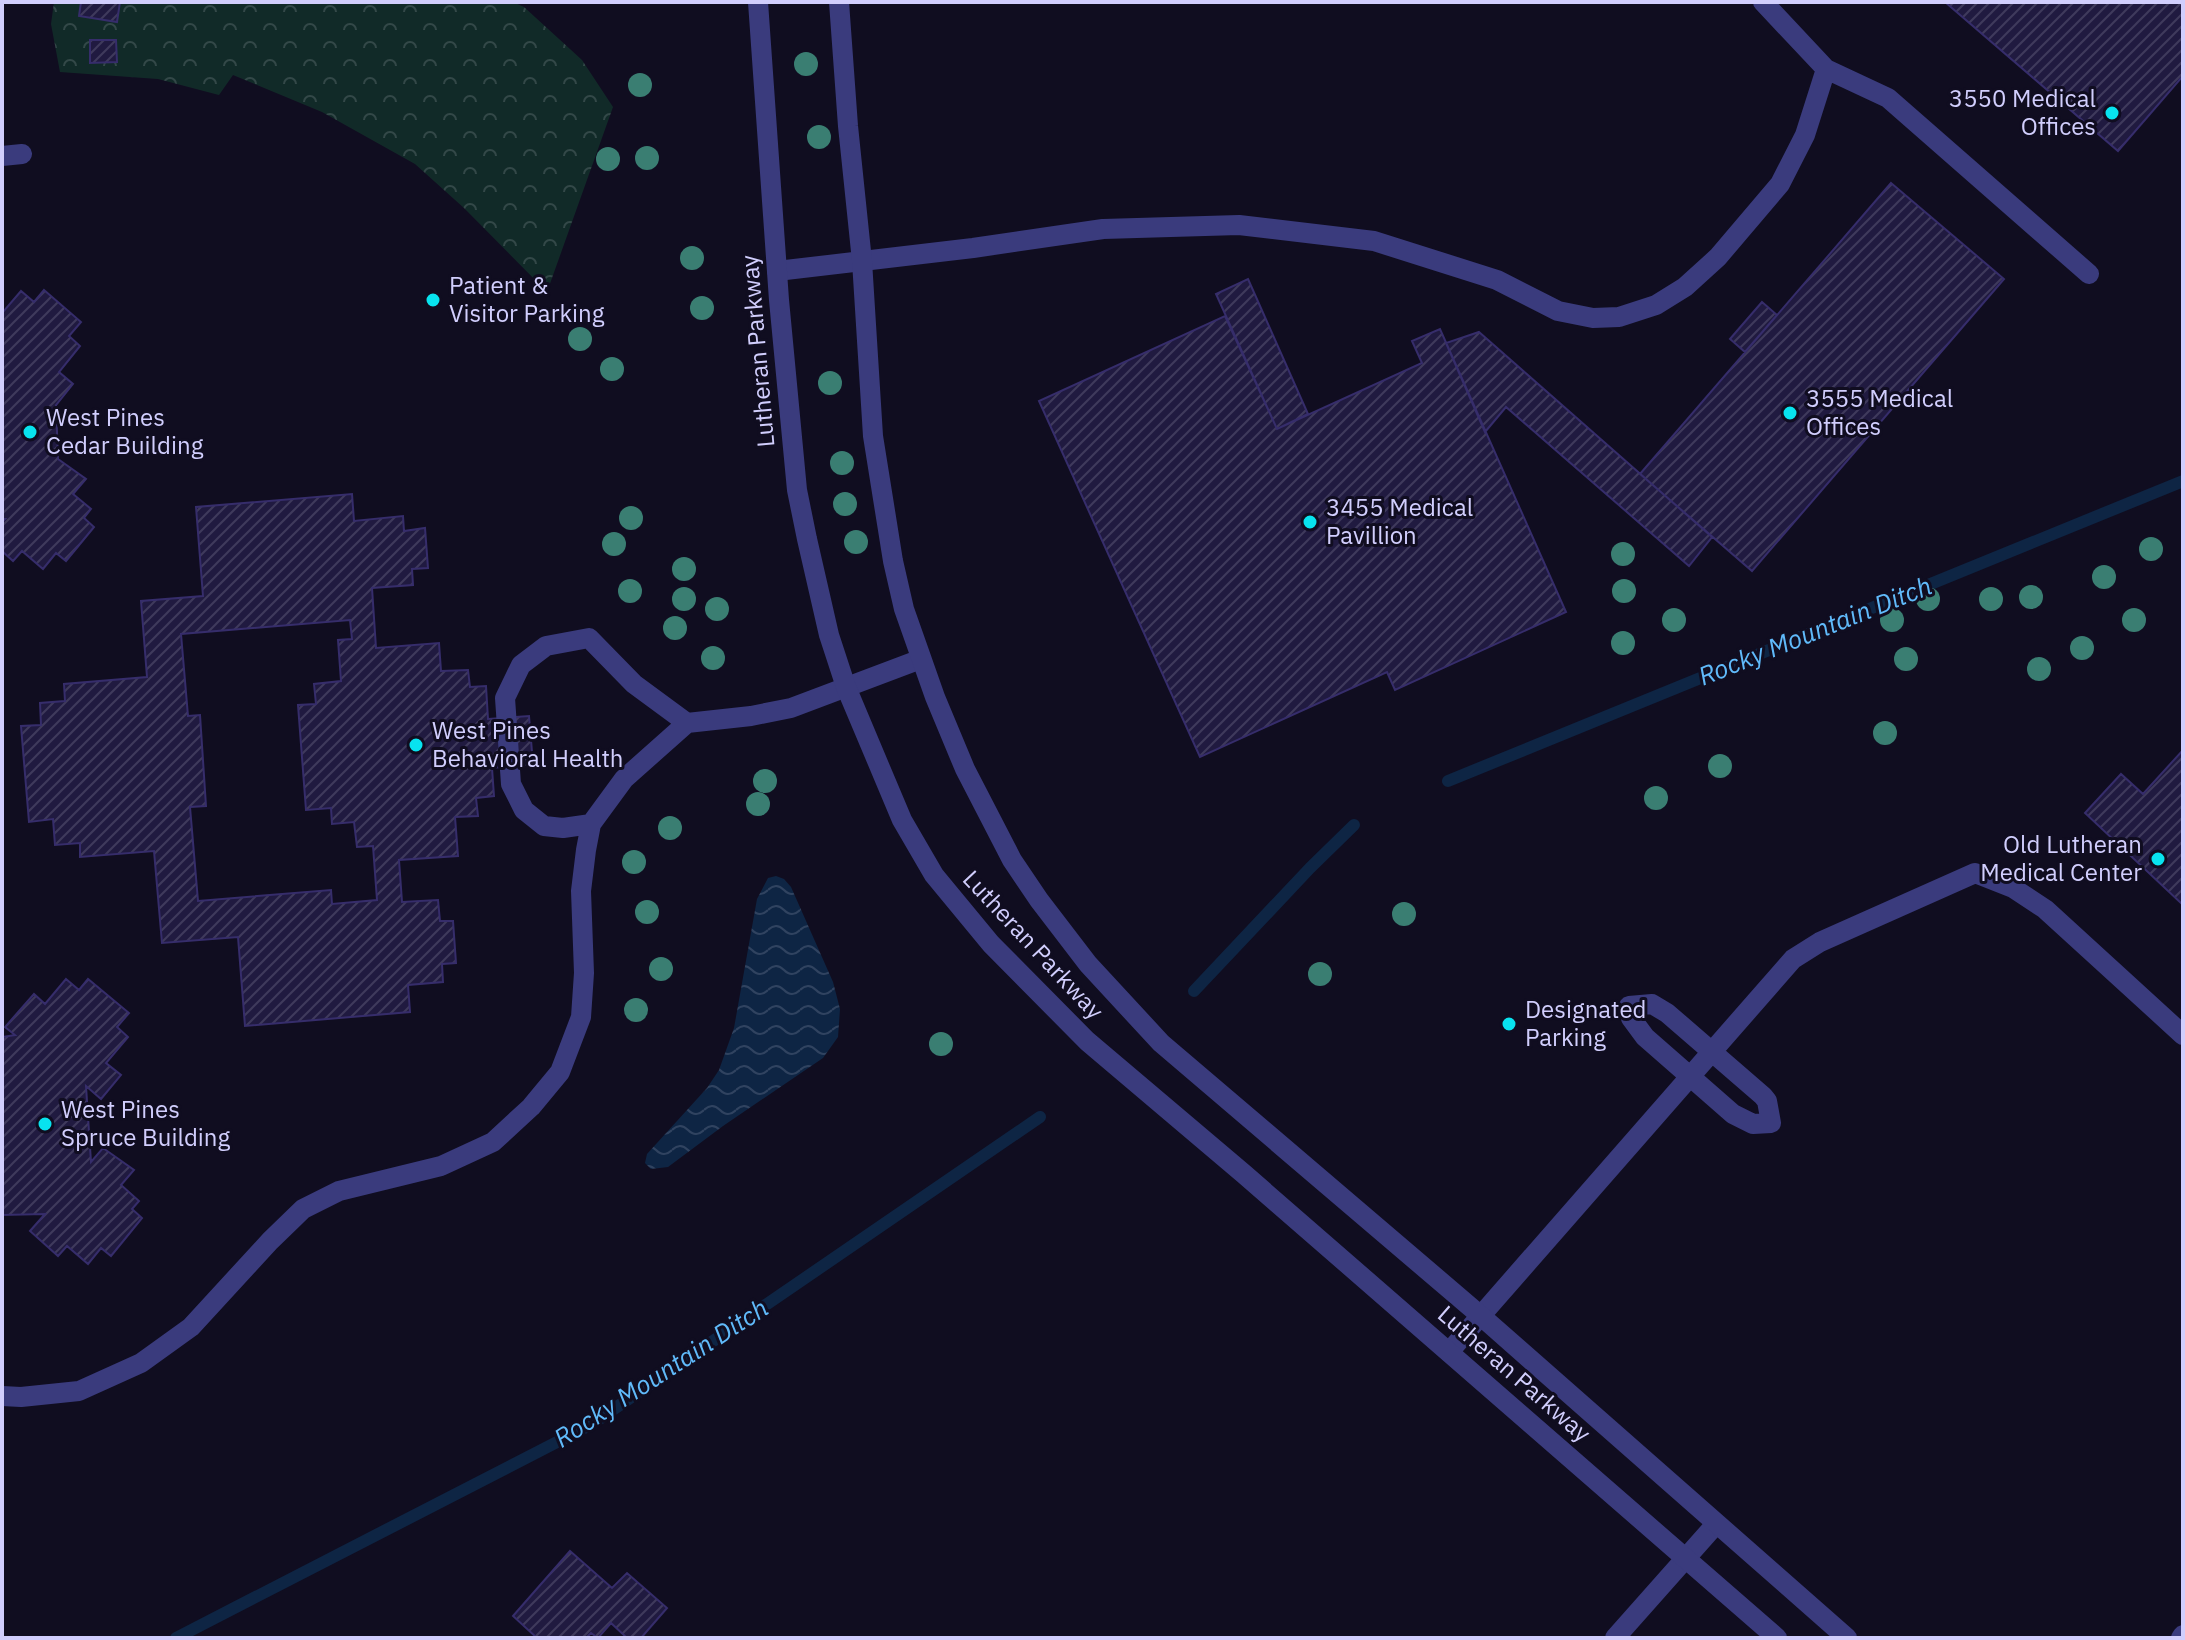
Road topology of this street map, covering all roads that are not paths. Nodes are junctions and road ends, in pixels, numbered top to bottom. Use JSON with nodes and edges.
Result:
{"nodes":[{"id":1,"x":758,"y":2,"type":"edge"},
{"id":2,"x":839,"y":2,"type":"edge"},
{"id":3,"x":1763,"y":2,"type":"edge"},
{"id":4,"x":1826,"y":69,"type":"junction"},
{"id":5,"x":862,"y":261,"type":"junction"},
{"id":6,"x":777,"y":271,"type":"junction"},
{"id":7,"x":2089,"y":274,"type":"dead end"},
{"id":8,"x":921,"y":659,"type":"junction"},
{"id":9,"x":846,"y":687,"type":"junction"},
{"id":10,"x":687,"y":723,"type":"junction"},
{"id":11,"x":591,"y":824,"type":"junction"},
{"id":12,"x":2183,"y":1035,"type":"edge"},
{"id":13,"x":1711,"y":1051,"type":"junction"},
{"id":14,"x":1689,"y":1077,"type":"junction"},
{"id":15,"x":1481,"y":1316,"type":"junction"},
{"id":16,"x":1449,"y":1352,"type":"junction"},
{"id":17,"x":2,"y":1396,"type":"edge"},
{"id":18,"x":1716,"y":1524,"type":"junction"},
{"id":19,"x":1685,"y":1558,"type":"junction"},
{"id":20,"x":1615,"y":1638,"type":"edge"},
{"id":21,"x":1777,"y":1638,"type":"edge"},
{"id":22,"x":1847,"y":1638,"type":"edge"}],
"edges":[{"from":1,"to":6,"type":"street","name":"Lutheran Parkway"},
{"from":2,"to":5,"type":"street","name":"Lutheran Parkway"},
{"from":3,"to":4,"type":"street"},
{"from":4,"to":5,"type":"street"},
{"from":4,"to":7,"type":"street"},
{"from":5,"to":6,"type":"street"},
{"from":5,"to":8,"type":"street","name":"Lutheran Parkway"},
{"from":6,"to":9,"type":"street","name":"Lutheran Parkway"},
{"from":8,"to":9,"type":"street"},
{"from":8,"to":15,"type":"street","name":"Lutheran Parkway"},
{"from":9,"to":10,"type":"street"},
{"from":9,"to":16,"type":"street","name":"Lutheran Parkway"},
{"from":10,"to":11,"type":"street"},
{"from":10,"to":11,"type":"street"},
{"from":11,"to":17,"type":"street"},
{"from":12,"to":13,"type":"street"},
{"from":13,"to":14,"type":"street"},
{"from":13,"to":14,"type":"street"},
{"from":13,"to":14,"type":"street"},
{"from":14,"to":15,"type":"street"},
{"from":15,"to":16,"type":"street"},
{"from":15,"to":18,"type":"street","name":"Lutheran Parkway"},
{"from":16,"to":19,"type":"street","name":"Lutheran Parkway"},
{"from":18,"to":19,"type":"street"},
{"from":18,"to":22,"type":"street","name":"Lutheran Parkway"},
{"from":19,"to":20,"type":"street"},
{"from":19,"to":21,"type":"street","name":"Lutheran Parkway"}]}
